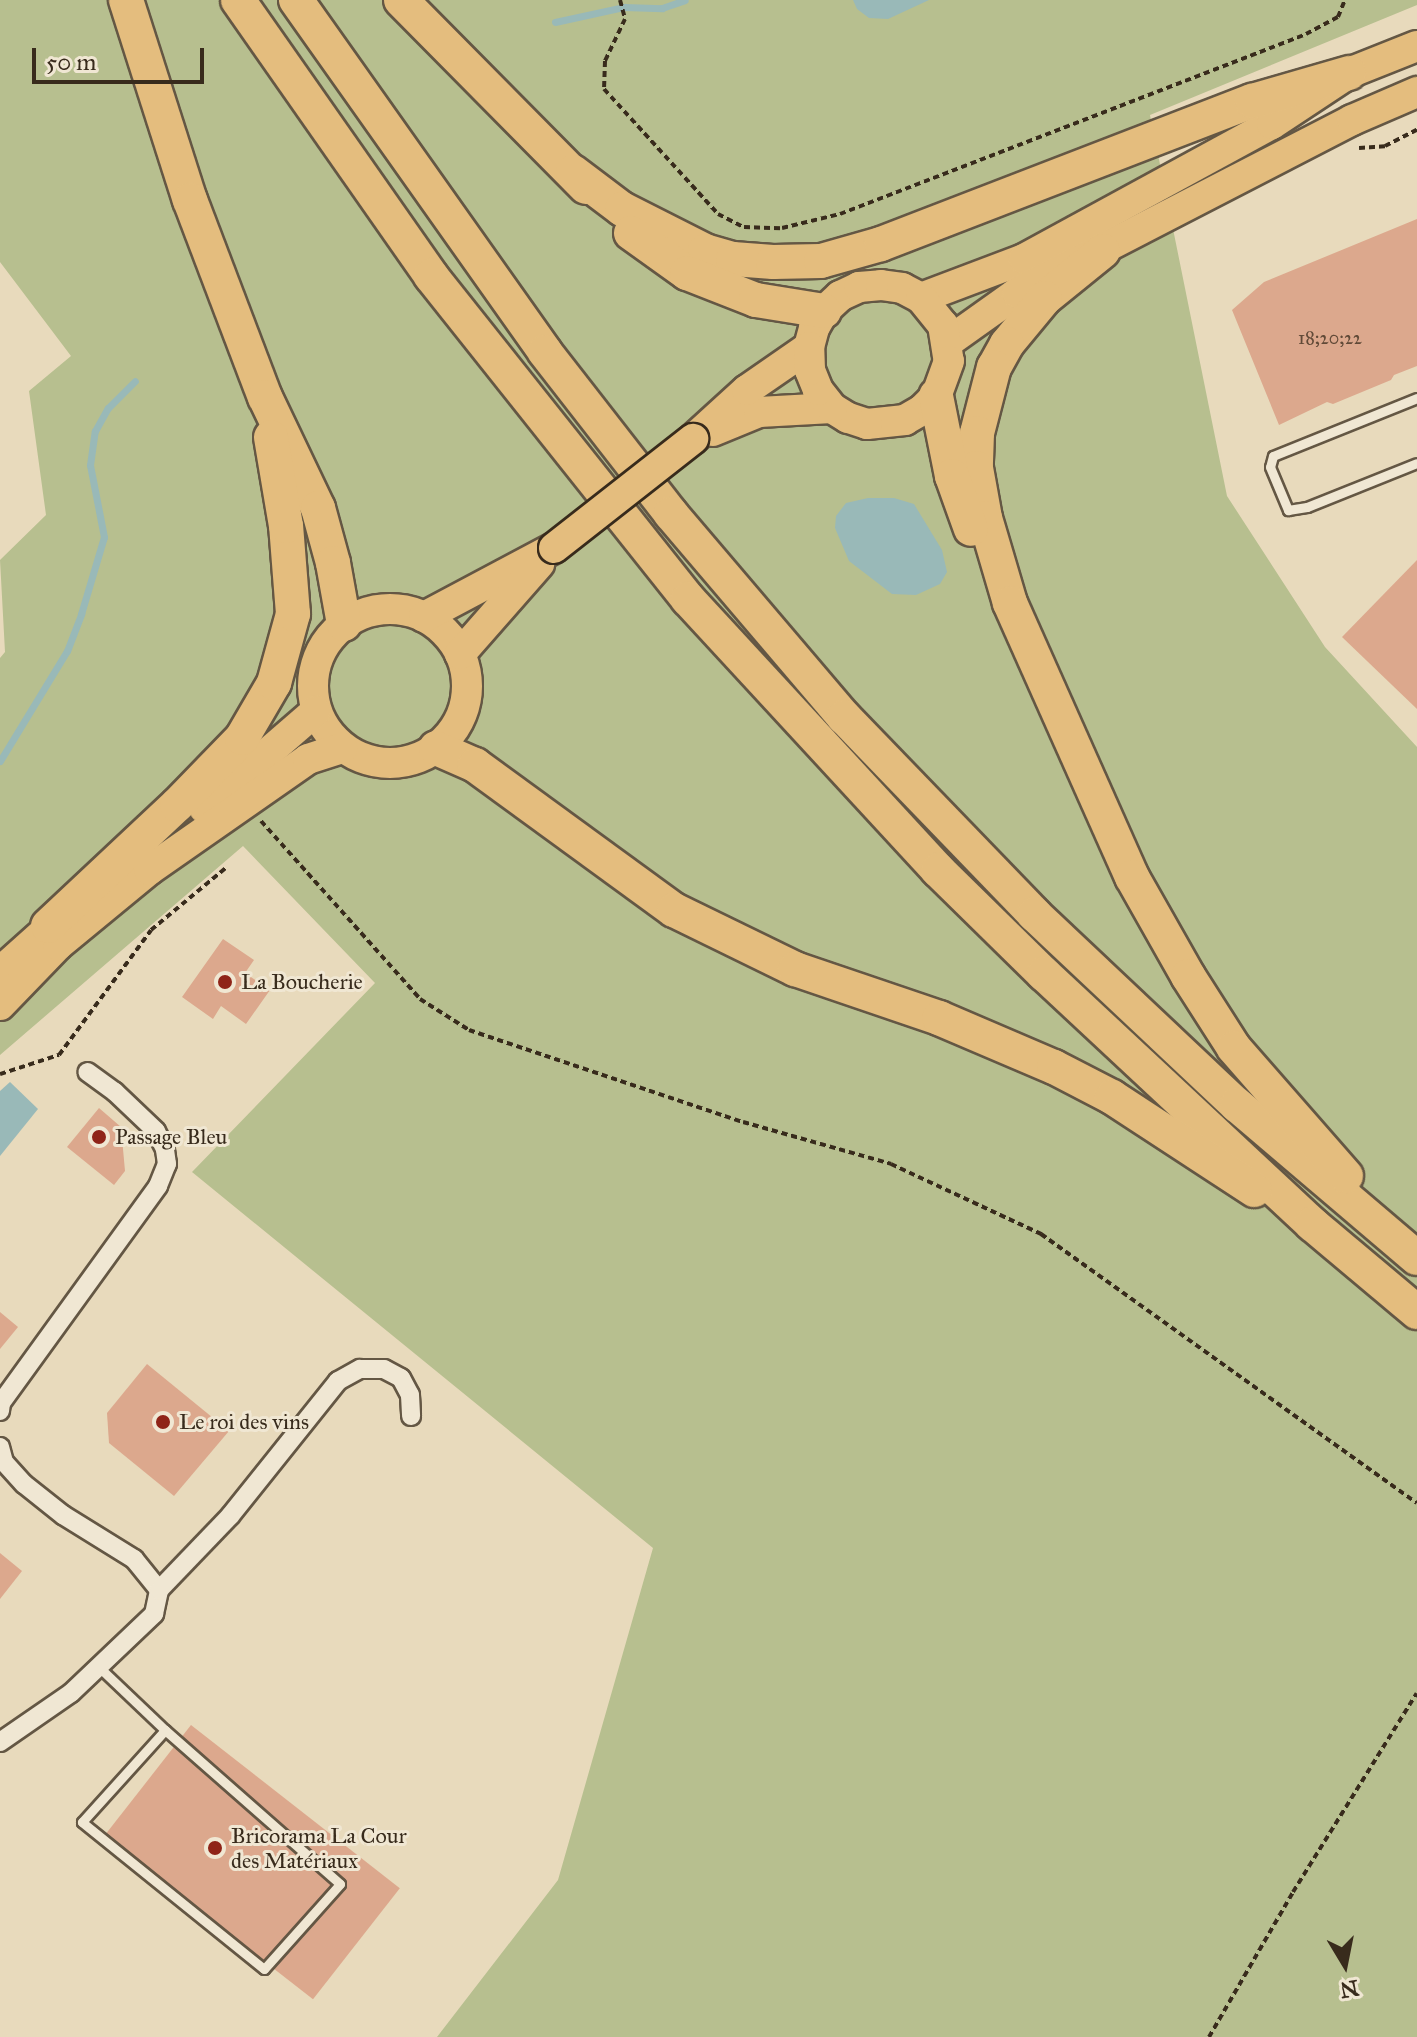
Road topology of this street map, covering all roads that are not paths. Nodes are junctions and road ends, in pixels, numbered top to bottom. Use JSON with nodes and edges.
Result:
{"nodes":[{"id":1,"x":126,"y":0,"type":"edge"},
{"id":2,"x":238,"y":0,"type":"edge"},
{"id":3,"x":296,"y":0,"type":"edge"},
{"id":4,"x":401,"y":0,"type":"edge"},
{"id":5,"x":1417,"y":46,"type":"edge"},
{"id":6,"x":1349,"y":73,"type":"junction"},
{"id":7,"x":1417,"y":92,"type":"edge"},
{"id":8,"x":573,"y":172,"type":"junction"},
{"id":9,"x":1103,"y":251,"type":"junction"},
{"id":10,"x":921,"y":298,"type":"junction"},
{"id":11,"x":824,"y":311,"type":"junction"},
{"id":12,"x":948,"y":342,"type":"junction"},
{"id":13,"x":809,"y":347,"type":"junction"},
{"id":14,"x":936,"y":396,"type":"junction"},
{"id":15,"x":265,"y":397,"type":"junction"},
{"id":16,"x":1417,"y":398,"type":"edge"},
{"id":17,"x":832,"y":408,"type":"junction"},
{"id":18,"x":693,"y":439,"type":"junction"},
{"id":19,"x":1417,"y":463,"type":"edge"},
{"id":20,"x":554,"y":548,"type":"junction"},
{"id":21,"x":1010,"y":603,"type":"junction"},
{"id":22,"x":424,"y":617,"type":"junction"},
{"id":23,"x":344,"y":624,"type":"junction"},
{"id":24,"x":460,"y":654,"type":"junction"},
{"id":25,"x":316,"y":711,"type":"junction"},
{"id":26,"x":342,"y":748,"type":"junction"},
{"id":27,"x":436,"y":748,"type":"junction"},
{"id":28,"x":48,"y":926,"type":"junction"},
{"id":29,"x":0,"y":972,"type":"edge"},
{"id":30,"x":0,"y":1005,"type":"edge"},
{"id":31,"x":87,"y":1072,"type":"dead end"},
{"id":32,"x":1312,"y":1224,"type":"junction"},
{"id":33,"x":1411,"y":1253,"type":"edge"},
{"id":34,"x":1417,"y":1312,"type":"edge"},
{"id":35,"x":0,"y":1411,"type":"edge"},
{"id":36,"x":411,"y":1416,"type":"dead end"},
{"id":37,"x":0,"y":1447,"type":"edge"},
{"id":38,"x":159,"y":1590,"type":"junction"},
{"id":39,"x":100,"y":1668,"type":"junction"},
{"id":40,"x":165,"y":1730,"type":"junction"},
{"id":41,"x":0,"y":1742,"type":"edge"}],
"edges":[{"from":1,"to":15,"type":"highway"},
{"from":2,"to":32,"type":"highway"},
{"from":3,"to":33,"type":"highway"},
{"from":4,"to":8,"type":"highway"},
{"from":5,"to":6,"type":"main road"},
{"from":6,"to":8,"type":"highway"},
{"from":6,"to":10,"type":"main road"},
{"from":7,"to":9,"type":"main road"},
{"from":8,"to":11,"type":"highway"},
{"from":9,"to":12,"type":"main road"},
{"from":9,"to":21,"type":"highway"},
{"from":10,"to":11,"type":"main road"},
{"from":10,"to":12,"type":"main road"},
{"from":11,"to":13,"type":"main road"},
{"from":12,"to":14,"type":"main road"},
{"from":13,"to":17,"type":"main road"},
{"from":13,"to":18,"type":"main road"},
{"from":14,"to":17,"type":"main road"},
{"from":14,"to":21,"type":"highway"},
{"from":15,"to":23,"type":"highway"},
{"from":15,"to":28,"type":"highway"},
{"from":16,"to":19,"type":"lane"},
{"from":17,"to":18,"type":"main road"},
{"from":18,"to":20,"type":"main road","bridge":true},
{"from":20,"to":22,"type":"main road"},
{"from":20,"to":24,"type":"main road"},
{"from":21,"to":33,"type":"highway"},
{"from":22,"to":23,"type":"main road"},
{"from":22,"to":24,"type":"main road"},
{"from":23,"to":25,"type":"main road"},
{"from":24,"to":27,"type":"main road"},
{"from":25,"to":26,"type":"main road"},
{"from":25,"to":28,"type":"main road"},
{"from":26,"to":27,"type":"main road"},
{"from":26,"to":30,"type":"main road"},
{"from":27,"to":32,"type":"highway"},
{"from":28,"to":29,"type":"main road"},
{"from":31,"to":35,"type":"street"},
{"from":32,"to":34,"type":"highway"},
{"from":36,"to":38,"type":"street"},
{"from":37,"to":38,"type":"street"},
{"from":38,"to":39,"type":"street"},
{"from":39,"to":40,"type":"lane"},
{"from":39,"to":41,"type":"street"},
{"from":40,"to":40,"type":"lane"}]}
